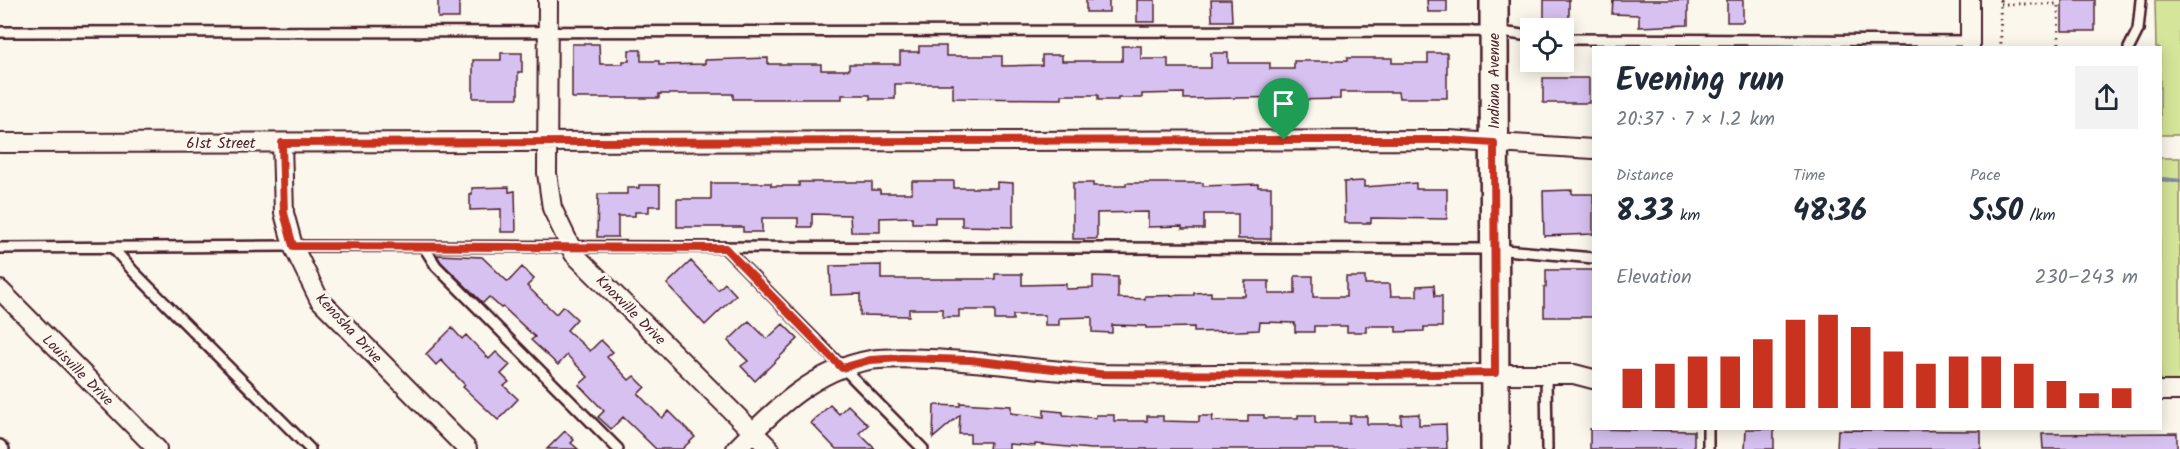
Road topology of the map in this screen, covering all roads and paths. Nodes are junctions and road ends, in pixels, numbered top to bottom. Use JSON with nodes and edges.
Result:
{"nodes":[{"id":1,"x":548,"y":0,"type":"edge"},
{"id":2,"x":1494,"y":0,"type":"edge"},
{"id":3,"x":1970,"y":0,"type":"edge"},
{"id":4,"x":2141,"y":0,"type":"edge"},
{"id":5,"x":2000,"y":2,"type":"edge"},
{"id":6,"x":548,"y":31,"type":"junction"},
{"id":7,"x":1494,"y":31,"type":"junction"},
{"id":8,"x":0,"y":32,"type":"edge"},
{"id":9,"x":1520,"y":35,"type":"edge"},
{"id":10,"x":1574,"y":39,"type":"edge"},
{"id":11,"x":1970,"y":45,"type":"edge"},
{"id":12,"x":2001,"y":46,"type":"edge"},
{"id":13,"x":2060,"y":46,"type":"edge"},
{"id":14,"x":2130,"y":46,"type":"edge"},
{"id":15,"x":0,"y":143,"type":"edge"},
{"id":16,"x":282,"y":143,"type":"junction"},
{"id":17,"x":547,"y":143,"type":"junction"},
{"id":18,"x":1494,"y":143,"type":"junction"},
{"id":19,"x":1592,"y":150,"type":"edge"},
{"id":20,"x":293,"y":246,"type":"junction"},
{"id":21,"x":424,"y":247,"type":"junction"},
{"id":22,"x":570,"y":247,"type":"junction"},
{"id":23,"x":0,"y":248,"type":"edge"},
{"id":24,"x":113,"y":248,"type":"junction"},
{"id":25,"x":725,"y":248,"type":"junction"},
{"id":26,"x":1494,"y":249,"type":"junction"},
{"id":27,"x":1592,"y":258,"type":"edge"},
{"id":28,"x":0,"y":290,"type":"edge"},
{"id":29,"x":842,"y":368,"type":"junction"},
{"id":30,"x":1495,"y":373,"type":"junction"},
{"id":31,"x":1546,"y":374,"type":"junction"},
{"id":32,"x":1592,"y":379,"type":"edge"},
{"id":33,"x":2162,"y":391,"type":"edge"},
{"id":34,"x":2180,"y":391,"type":"edge"},
{"id":35,"x":1708,"y":430,"type":"edge"},
{"id":36,"x":753,"y":432,"type":"junction"},
{"id":37,"x":0,"y":445,"type":"edge"},
{"id":38,"x":4,"y":449,"type":"edge"},
{"id":39,"x":157,"y":449,"type":"edge"},
{"id":40,"x":310,"y":449,"type":"edge"},
{"id":41,"x":466,"y":449,"type":"edge"},
{"id":42,"x":618,"y":449,"type":"edge"},
{"id":43,"x":736,"y":449,"type":"edge"},
{"id":44,"x":770,"y":449,"type":"edge"},
{"id":45,"x":923,"y":449,"type":"edge"},
{"id":46,"x":1495,"y":449,"type":"edge"},
{"id":47,"x":1547,"y":449,"type":"edge"},
{"id":48,"x":1708,"y":449,"type":"edge"}],
"edges":[{"from":1,"to":6,"type":"street","name":"Knoxville Drive"},
{"from":2,"to":7,"type":"main road","name":"Indiana Avenue"},
{"from":3,"to":11,"type":"street"},
{"from":4,"to":14,"type":"lane"},
{"from":5,"to":12,"type":"path"},
{"from":5,"to":13,"type":"path"},
{"from":6,"to":7,"type":"lane"},
{"from":6,"to":8,"type":"lane"},
{"from":6,"to":17,"type":"street","name":"Knoxville Drive"},
{"from":7,"to":9,"type":"lane"},
{"from":7,"to":18,"type":"main road","name":"Indiana Avenue"},
{"from":10,"to":11,"type":"lane"},
{"from":15,"to":16,"type":"street","name":"61st Street"},
{"from":16,"to":17,"type":"street","name":"61st Street"},
{"from":16,"to":20,"type":"street","name":"Kenosha Drive"},
{"from":17,"to":18,"type":"street","name":"61st Street"},
{"from":17,"to":22,"type":"street","name":"Knoxville Drive"},
{"from":18,"to":19,"type":"street","name":"61st Street"},
{"from":18,"to":26,"type":"main road","name":"Indiana Avenue"},
{"from":20,"to":21,"type":"lane"},
{"from":20,"to":24,"type":"lane"},
{"from":20,"to":41,"type":"street","name":"Kenosha Drive"},
{"from":21,"to":22,"type":"lane"},
{"from":21,"to":42,"type":"lane"},
{"from":22,"to":25,"type":"lane"},
{"from":22,"to":36,"type":"street","name":"Knoxville Drive"},
{"from":23,"to":24,"type":"lane"},
{"from":24,"to":40,"type":"lane"},
{"from":25,"to":26,"type":"lane"},
{"from":25,"to":29,"type":"lane"},
{"from":26,"to":27,"type":"lane"},
{"from":26,"to":30,"type":"main road","name":"Indiana Avenue"},
{"from":28,"to":39,"type":"street","name":"Louisville Drive"},
{"from":29,"to":30,"type":"street"},
{"from":29,"to":36,"type":"street"},
{"from":29,"to":45,"type":"lane"},
{"from":30,"to":31,"type":"street"},
{"from":30,"to":46,"type":"main road","name":"Indiana Avenue"},
{"from":31,"to":32,"type":"street"},
{"from":31,"to":47,"type":"lane"},
{"from":33,"to":34,"type":"street"},
{"from":35,"to":48,"type":"lane"},
{"from":36,"to":43,"type":"street"},
{"from":36,"to":44,"type":"street","name":"Knoxville Drive"},
{"from":37,"to":38,"type":"lane"}]}
